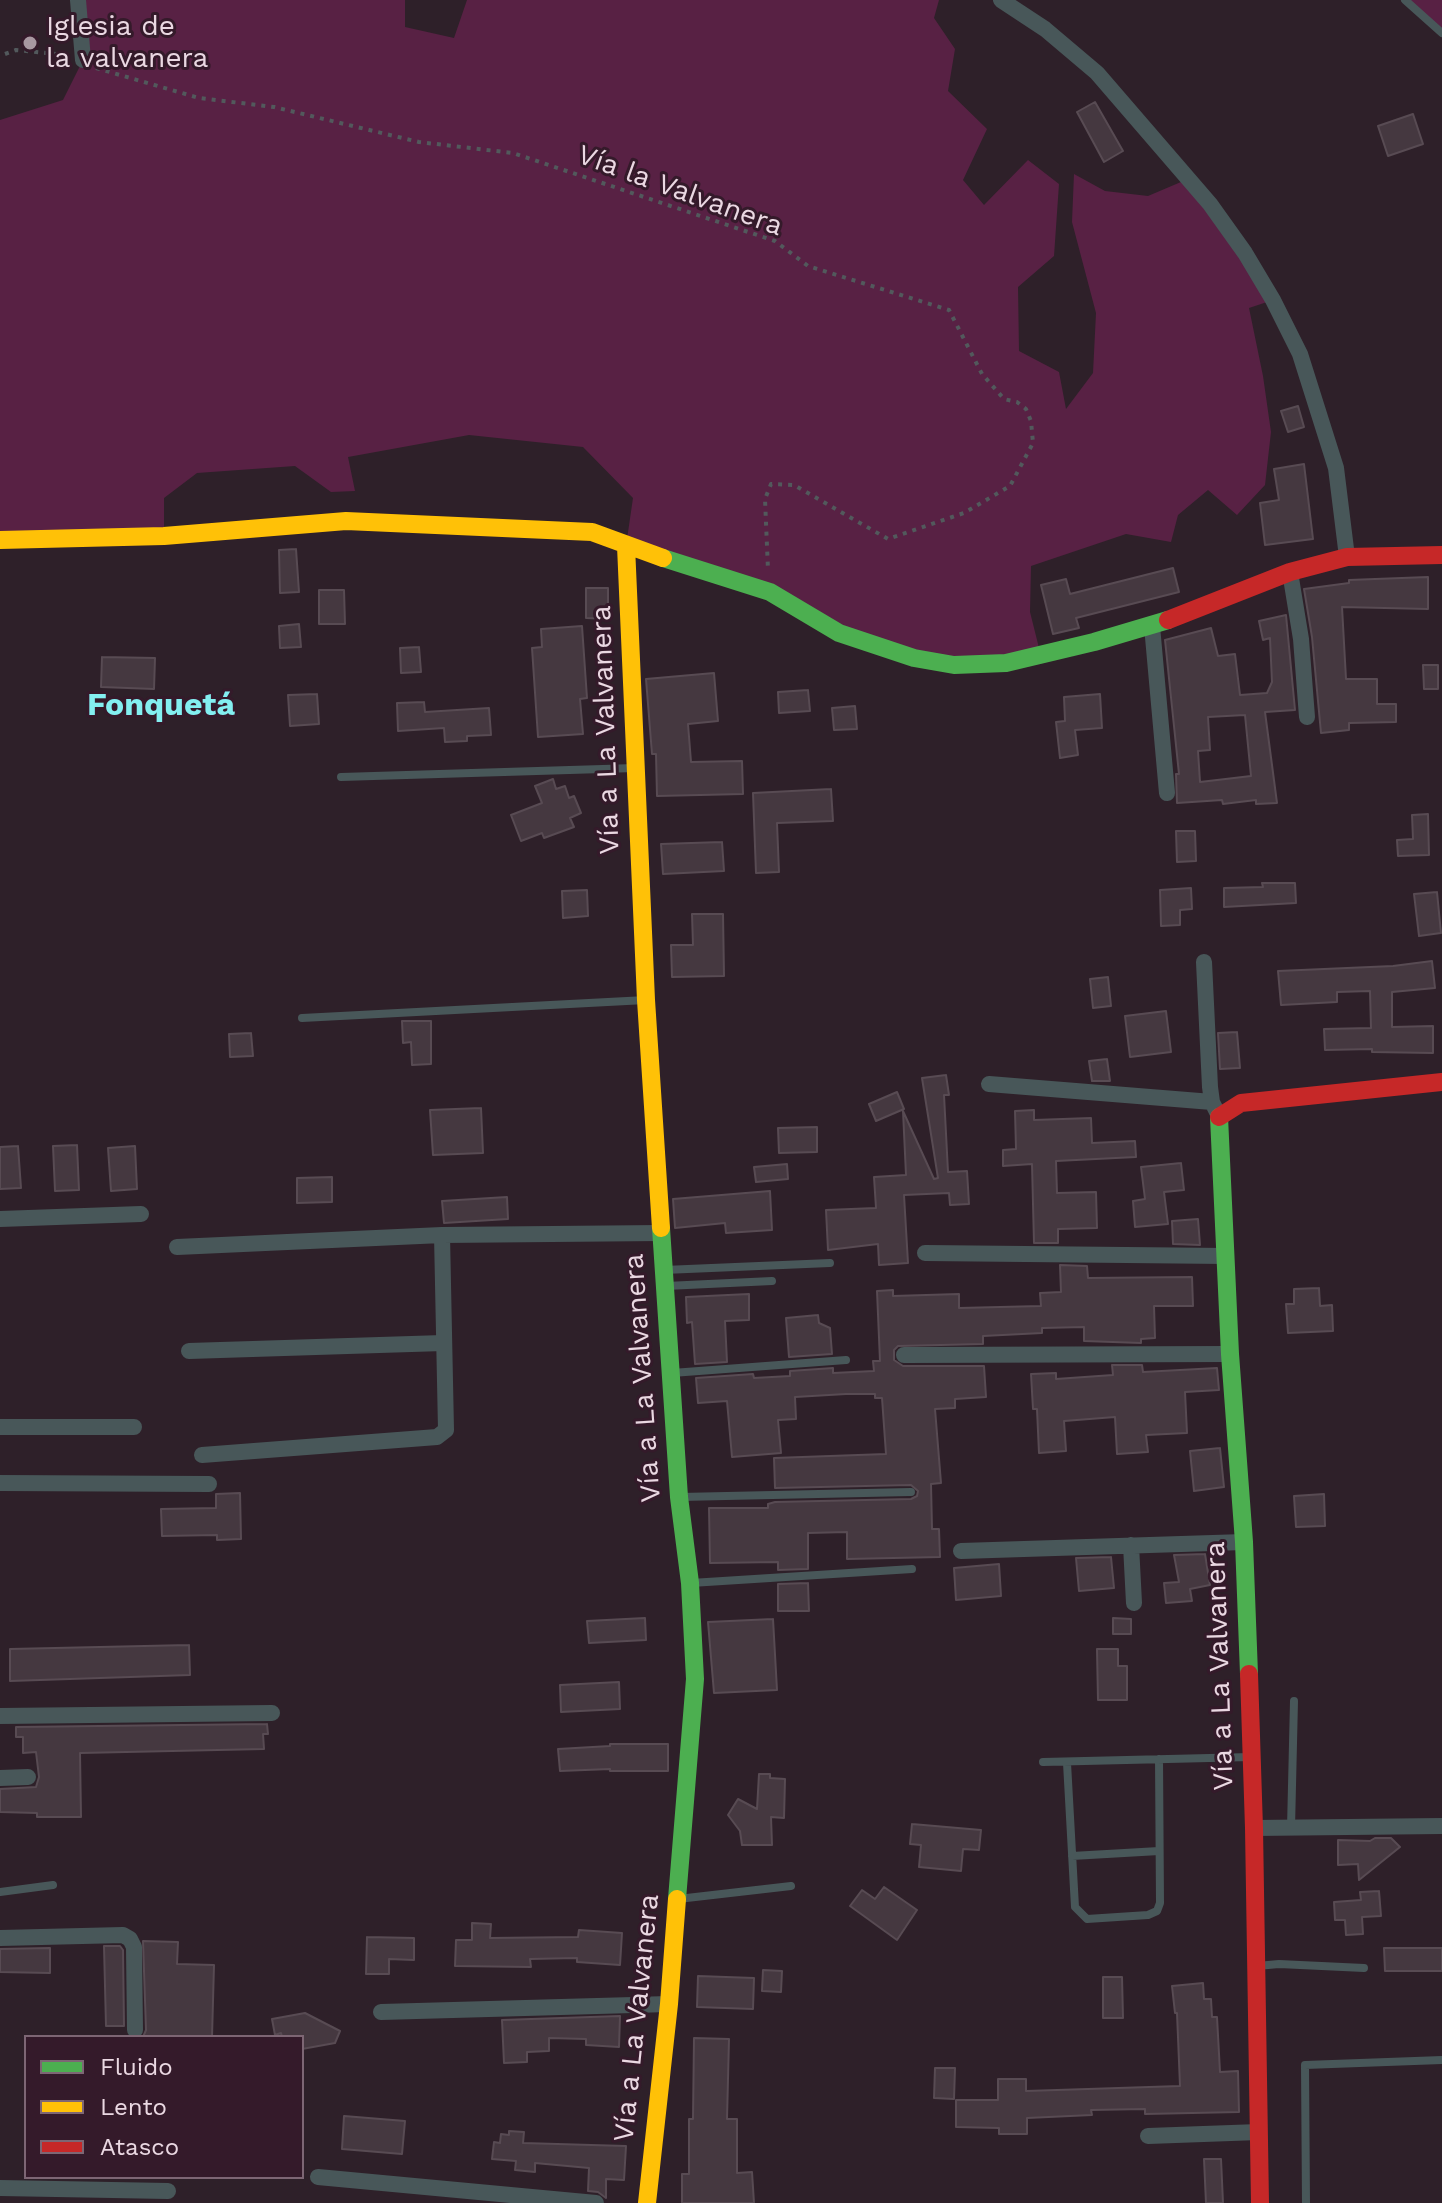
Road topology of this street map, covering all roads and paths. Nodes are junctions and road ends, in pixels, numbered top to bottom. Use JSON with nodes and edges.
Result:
{"nodes":[{"id":1,"x":78,"y":0,"type":"edge"},
{"id":2,"x":1001,"y":0,"type":"edge"},
{"id":3,"x":1405,"y":0,"type":"edge"},
{"id":4,"x":1442,"y":33,"type":"edge"},
{"id":5,"x":5,"y":54,"type":"dead end"},
{"id":6,"x":83,"y":60,"type":"junction"},
{"id":7,"x":0,"y":540,"type":"edge"},
{"id":8,"x":626,"y":546,"type":"junction"},
{"id":9,"x":1442,"y":555,"type":"edge"},
{"id":10,"x":1347,"y":557,"type":"junction"},
{"id":11,"x":1290,"y":572,"type":"junction"},
{"id":12,"x":770,"y":592,"type":"junction"},
{"id":13,"x":1152,"y":626,"type":"junction"},
{"id":14,"x":1307,"y":717,"type":"dead end"},
{"id":15,"x":635,"y":768,"type":"junction"},
{"id":16,"x":341,"y":777,"type":"dead end"},
{"id":17,"x":1167,"y":793,"type":"dead end"},
{"id":18,"x":1204,"y":962,"type":"dead end"},
{"id":19,"x":646,"y":1000,"type":"junction"},
{"id":20,"x":302,"y":1018,"type":"dead end"},
{"id":21,"x":1442,"y":1082,"type":"edge"},
{"id":22,"x":989,"y":1084,"type":"dead end"},
{"id":23,"x":1216,"y":1109,"type":"junction"},
{"id":24,"x":141,"y":1214,"type":"dead end"},
{"id":25,"x":0,"y":1219,"type":"edge"},
{"id":26,"x":661,"y":1233,"type":"junction"},
{"id":27,"x":442,"y":1235,"type":"junction"},
{"id":28,"x":177,"y":1247,"type":"dead end"},
{"id":29,"x":925,"y":1253,"type":"dead end"},
{"id":30,"x":1226,"y":1256,"type":"junction"},
{"id":31,"x":830,"y":1263,"type":"dead end"},
{"id":32,"x":664,"y":1278,"type":"junction"},
{"id":33,"x":772,"y":1281,"type":"dead end"},
{"id":34,"x":443,"y":1343,"type":"junction"},
{"id":35,"x":189,"y":1351,"type":"dead end"},
{"id":36,"x":1230,"y":1354,"type":"junction"},
{"id":37,"x":904,"y":1355,"type":"dead end"},
{"id":38,"x":846,"y":1360,"type":"dead end"},
{"id":39,"x":671,"y":1373,"type":"junction"},
{"id":40,"x":0,"y":1427,"type":"edge"},
{"id":41,"x":134,"y":1427,"type":"dead end"},
{"id":42,"x":202,"y":1455,"type":"dead end"},
{"id":43,"x":0,"y":1483,"type":"edge"},
{"id":44,"x":209,"y":1484,"type":"dead end"},
{"id":45,"x":911,"y":1492,"type":"dead end"},
{"id":46,"x":679,"y":1497,"type":"junction"},
{"id":47,"x":1244,"y":1542,"type":"junction"},
{"id":48,"x":1131,"y":1545,"type":"junction"},
{"id":49,"x":961,"y":1551,"type":"dead end"},
{"id":50,"x":912,"y":1569,"type":"dead end"},
{"id":51,"x":690,"y":1583,"type":"junction"},
{"id":52,"x":1134,"y":1603,"type":"dead end"},
{"id":53,"x":1294,"y":1701,"type":"dead end"},
{"id":54,"x":272,"y":1713,"type":"dead end"},
{"id":55,"x":0,"y":1716,"type":"edge"},
{"id":56,"x":1252,"y":1757,"type":"junction"},
{"id":57,"x":1159,"y":1759,"type":"junction"},
{"id":58,"x":1043,"y":1762,"type":"dead end"},
{"id":59,"x":1067,"y":1763,"type":"junction"},
{"id":60,"x":28,"y":1777,"type":"dead end"},
{"id":61,"x":0,"y":1778,"type":"edge"},
{"id":62,"x":1442,"y":1826,"type":"edge"},
{"id":63,"x":1254,"y":1828,"type":"junction"},
{"id":64,"x":1291,"y":1828,"type":"junction"},
{"id":65,"x":1159,"y":1851,"type":"junction"},
{"id":66,"x":1072,"y":1856,"type":"junction"},
{"id":67,"x":53,"y":1885,"type":"dead end"},
{"id":68,"x":791,"y":1886,"type":"dead end"},
{"id":69,"x":0,"y":1892,"type":"edge"},
{"id":70,"x":677,"y":1899,"type":"junction"},
{"id":71,"x":0,"y":1938,"type":"edge"},
{"id":72,"x":1257,"y":1966,"type":"junction"},
{"id":73,"x":1364,"y":1968,"type":"dead end"},
{"id":74,"x":669,"y":2004,"type":"junction"},
{"id":75,"x":381,"y":2012,"type":"dead end"},
{"id":76,"x":135,"y":2030,"type":"dead end"},
{"id":77,"x":1442,"y":2060,"type":"edge"},
{"id":78,"x":1259,"y":2132,"type":"junction"},
{"id":79,"x":1148,"y":2136,"type":"dead end"},
{"id":80,"x":318,"y":2177,"type":"dead end"},
{"id":81,"x":0,"y":2188,"type":"edge"},
{"id":82,"x":168,"y":2191,"type":"dead end"},
{"id":83,"x":596,"y":2203,"type":"edge"},
{"id":84,"x":647,"y":2203,"type":"edge"},
{"id":85,"x":1260,"y":2203,"type":"edge"},
{"id":86,"x":1306,"y":2203,"type":"edge"}],
"edges":[{"from":1,"to":6,"type":"street"},
{"from":2,"to":10,"type":"street"},
{"from":3,"to":4,"type":"lane"},
{"from":5,"to":6,"type":"path","name":"Vía la Valvanera"},
{"from":6,"to":12,"type":"path","name":"Vía la Valvanera"},
{"from":7,"to":8,"type":"street"},
{"from":8,"to":12,"type":"street"},
{"from":8,"to":15,"type":"street","name":"Vía a La Valvanera"},
{"from":9,"to":10,"type":"street"},
{"from":10,"to":11,"type":"street"},
{"from":11,"to":13,"type":"street"},
{"from":11,"to":14,"type":"street"},
{"from":12,"to":13,"type":"street"},
{"from":13,"to":17,"type":"street"},
{"from":15,"to":16,"type":"lane"},
{"from":15,"to":19,"type":"street","name":"Vía a La Valvanera"},
{"from":18,"to":23,"type":"street"},
{"from":19,"to":20,"type":"lane"},
{"from":19,"to":26,"type":"street","name":"Vía a La Valvanera"},
{"from":21,"to":23,"type":"street"},
{"from":22,"to":23,"type":"street"},
{"from":23,"to":30,"type":"street","name":"Vía a La Valvanera"},
{"from":24,"to":25,"type":"street"},
{"from":26,"to":27,"type":"street"},
{"from":26,"to":32,"type":"street","name":"Vía a La Valvanera"},
{"from":27,"to":28,"type":"street"},
{"from":27,"to":34,"type":"street"},
{"from":29,"to":30,"type":"street"},
{"from":30,"to":36,"type":"street","name":"Vía a La Valvanera"},
{"from":31,"to":32,"type":"lane"},
{"from":32,"to":33,"type":"lane"},
{"from":32,"to":39,"type":"street","name":"Vía a La Valvanera"},
{"from":34,"to":35,"type":"street"},
{"from":34,"to":42,"type":"street"},
{"from":36,"to":37,"type":"street"},
{"from":36,"to":47,"type":"street","name":"Vía a La Valvanera"},
{"from":38,"to":39,"type":"lane"},
{"from":39,"to":46,"type":"street","name":"Vía a La Valvanera"},
{"from":40,"to":41,"type":"street"},
{"from":43,"to":44,"type":"street"},
{"from":45,"to":46,"type":"lane"},
{"from":46,"to":51,"type":"street","name":"Vía a La Valvanera"},
{"from":47,"to":48,"type":"street"},
{"from":47,"to":56,"type":"street","name":"Vía a La Valvanera"},
{"from":48,"to":49,"type":"street"},
{"from":48,"to":52,"type":"street"},
{"from":50,"to":51,"type":"lane"},
{"from":51,"to":70,"type":"street","name":"Vía a La Valvanera"},
{"from":53,"to":64,"type":"lane"},
{"from":54,"to":55,"type":"street"},
{"from":56,"to":57,"type":"lane"},
{"from":56,"to":63,"type":"street","name":"Vía a La Valvanera"},
{"from":57,"to":59,"type":"lane"},
{"from":57,"to":65,"type":"lane"},
{"from":58,"to":59,"type":"lane"},
{"from":59,"to":66,"type":"lane"},
{"from":60,"to":61,"type":"street"},
{"from":62,"to":64,"type":"street"},
{"from":63,"to":64,"type":"street"},
{"from":63,"to":72,"type":"street","name":"Vía a La Valvanera"},
{"from":65,"to":66,"type":"lane"},
{"from":65,"to":66,"type":"lane"},
{"from":67,"to":69,"type":"lane"},
{"from":68,"to":70,"type":"lane"},
{"from":70,"to":74,"type":"street","name":"Vía a La Valvanera"},
{"from":71,"to":76,"type":"street"},
{"from":72,"to":73,"type":"lane"},
{"from":72,"to":78,"type":"street","name":"Vía a La Valvanera"},
{"from":74,"to":75,"type":"street"},
{"from":74,"to":84,"type":"street","name":"Vía a La Valvanera"},
{"from":77,"to":86,"type":"lane"},
{"from":78,"to":79,"type":"street"},
{"from":78,"to":85,"type":"street","name":"Vía a La Valvanera"},
{"from":80,"to":83,"type":"street"},
{"from":81,"to":82,"type":"street"}]}
